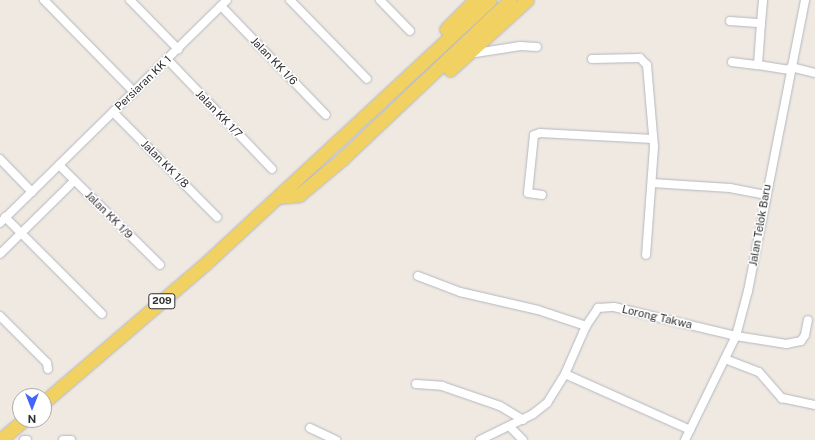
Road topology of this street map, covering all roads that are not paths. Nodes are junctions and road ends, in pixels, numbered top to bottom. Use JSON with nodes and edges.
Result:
{"nodes":[{"id":1,"x":44,"y":0,"type":"edge"},
{"id":2,"x":130,"y":0,"type":"edge"},
{"id":3,"x":290,"y":0,"type":"edge"},
{"id":4,"x":380,"y":0,"type":"edge"},
{"id":5,"x":475,"y":0,"type":"edge"},
{"id":6,"x":490,"y":0,"type":"edge"},
{"id":7,"x":510,"y":0,"type":"edge"},
{"id":8,"x":527,"y":0,"type":"edge"},
{"id":9,"x":763,"y":0,"type":"edge"},
{"id":10,"x":804,"y":0,"type":"edge"},
{"id":11,"x":224,"y":2,"type":"edge"},
{"id":12,"x":730,"y":21,"type":"dead end"},
{"id":13,"x":760,"y":23,"type":"junction"},
{"id":14,"x":410,"y":31,"type":"dead end"},
{"id":15,"x":537,"y":47,"type":"dead end"},
{"id":16,"x":178,"y":48,"type":"junction"},
{"id":17,"x":467,"y":54,"type":"junction"},
{"id":18,"x":167,"y":59,"type":"junction"},
{"id":19,"x":592,"y":59,"type":"dead end"},
{"id":20,"x":732,"y":62,"type":"dead end"},
{"id":21,"x":758,"y":65,"type":"junction"},
{"id":22,"x":790,"y":68,"type":"junction"},
{"id":23,"x":815,"y":73,"type":"edge"},
{"id":24,"x":367,"y":79,"type":"dead end"},
{"id":25,"x":134,"y":92,"type":"junction"},
{"id":26,"x":113,"y":112,"type":"junction"},
{"id":27,"x":326,"y":115,"type":"dead end"},
{"id":28,"x":353,"y":128,"type":"junction"},
{"id":29,"x":366,"y":138,"type":"junction"},
{"id":30,"x":653,"y":138,"type":"junction"},
{"id":31,"x":0,"y":159,"type":"edge"},
{"id":32,"x":59,"y":165,"type":"junction"},
{"id":33,"x":272,"y":169,"type":"dead end"},
{"id":34,"x":74,"y":181,"type":"junction"},
{"id":35,"x":652,"y":183,"type":"junction"},
{"id":36,"x":32,"y":192,"type":"junction"},
{"id":37,"x":542,"y":195,"type":"dead end"},
{"id":38,"x":765,"y":195,"type":"junction"},
{"id":39,"x":278,"y":197,"type":"junction"},
{"id":40,"x":217,"y":217,"type":"dead end"},
{"id":41,"x":3,"y":220,"type":"edge"},
{"id":42,"x":21,"y":233,"type":"junction"},
{"id":43,"x":0,"y":254,"type":"edge"},
{"id":44,"x":646,"y":255,"type":"dead end"},
{"id":45,"x":160,"y":265,"type":"dead end"},
{"id":46,"x":418,"y":276,"type":"dead end"},
{"id":47,"x":102,"y":314,"type":"dead end"},
{"id":48,"x":0,"y":316,"type":"edge"},
{"id":49,"x":808,"y":320,"type":"dead end"},
{"id":50,"x":586,"y":326,"type":"junction"},
{"id":51,"x":736,"y":336,"type":"junction"},
{"id":52,"x":724,"y":359,"type":"junction"},
{"id":53,"x":48,"y":369,"type":"dead end"},
{"id":54,"x":565,"y":374,"type":"junction"},
{"id":55,"x":416,"y":384,"type":"dead end"},
{"id":56,"x":52,"y":395,"type":"edge"},
{"id":57,"x":815,"y":406,"type":"edge"},
{"id":58,"x":523,"y":420,"type":"junction"},
{"id":59,"x":510,"y":427,"type":"junction"},
{"id":60,"x":14,"y":428,"type":"edge"},
{"id":61,"x":310,"y":428,"type":"dead end"},
{"id":62,"x":690,"y":430,"type":"junction"},
{"id":63,"x":0,"y":440,"type":"edge"},
{"id":64,"x":63,"y":440,"type":"edge"},
{"id":65,"x":71,"y":440,"type":"edge"},
{"id":66,"x":336,"y":440,"type":"edge"},
{"id":67,"x":480,"y":440,"type":"edge"},
{"id":68,"x":523,"y":440,"type":"edge"},
{"id":69,"x":685,"y":440,"type":"edge"}],
"edges":[{"from":1,"to":25,"type":"street"},
{"from":2,"to":16,"type":"street"},
{"from":3,"to":24,"type":"street"},
{"from":4,"to":14,"type":"street"},
{"from":5,"to":28,"type":"main road"},
{"from":6,"to":28,"type":"main road","number":"209"},
{"from":7,"to":29,"type":"main road"},
{"from":8,"to":17,"type":"main road"},
{"from":9,"to":13,"type":"street"},
{"from":10,"to":22,"type":"street","name":"Jalan Telok Baru"},
{"from":11,"to":16,"type":"street","name":"Persiaran KK 1"},
{"from":11,"to":27,"type":"street","name":"Jalan KK 1/6"},
{"from":12,"to":13,"type":"street"},
{"from":13,"to":21,"type":"street"},
{"from":15,"to":17,"type":"street"},
{"from":16,"to":18,"type":"street","name":"Persiaran KK 1"},
{"from":17,"to":29,"type":"main road"},
{"from":18,"to":25,"type":"street","name":"Persiaran KK 1"},
{"from":18,"to":33,"type":"street","name":"Jalan KK 1/7"},
{"from":19,"to":30,"type":"street"},
{"from":20,"to":21,"type":"street"},
{"from":21,"to":22,"type":"street"},
{"from":22,"to":23,"type":"street"},
{"from":22,"to":38,"type":"street","name":"Jalan Telok Baru"},
{"from":25,"to":26,"type":"street","name":"Persiaran KK 1"},
{"from":26,"to":32,"type":"street","name":"Persiaran KK 1"},
{"from":26,"to":40,"type":"street","name":"Jalan KK 1/8"},
{"from":28,"to":39,"type":"main road","number":"209"},
{"from":29,"to":39,"type":"main road"},
{"from":30,"to":35,"type":"street"},
{"from":30,"to":37,"type":"street"},
{"from":31,"to":36,"type":"street"},
{"from":32,"to":34,"type":"street","name":"Jalan KK 1/9"},
{"from":32,"to":36,"type":"street","name":"Persiaran KK 1"},
{"from":34,"to":42,"type":"street"},
{"from":34,"to":45,"type":"street","name":"Jalan KK 1/9"},
{"from":35,"to":38,"type":"street"},
{"from":35,"to":44,"type":"street"},
{"from":36,"to":41,"type":"street","name":"Persiaran KK 1"},
{"from":38,"to":51,"type":"street","name":"Jalan Telok Baru"},
{"from":39,"to":56,"type":"main road","number":"209"},
{"from":41,"to":42,"type":"street"},
{"from":42,"to":43,"type":"street"},
{"from":42,"to":47,"type":"street"},
{"from":46,"to":50,"type":"street"},
{"from":48,"to":53,"type":"street"},
{"from":49,"to":51,"type":"street"},
{"from":50,"to":51,"type":"street","name":"Lorong Takwa"},
{"from":50,"to":54,"type":"street"},
{"from":51,"to":52,"type":"street","name":"Jalan Telok Baru"},
{"from":52,"to":57,"type":"street"},
{"from":52,"to":62,"type":"street","name":"Jalan Telok Baru"},
{"from":54,"to":58,"type":"street"},
{"from":54,"to":62,"type":"street"},
{"from":55,"to":58,"type":"street"},
{"from":58,"to":59,"type":"street"},
{"from":59,"to":67,"type":"street"},
{"from":59,"to":68,"type":"street"},
{"from":60,"to":63,"type":"main road"},
{"from":61,"to":66,"type":"street"},
{"from":62,"to":69,"type":"street","name":"Jalan Telok Baru"},
{"from":64,"to":65,"type":"street"}]}
